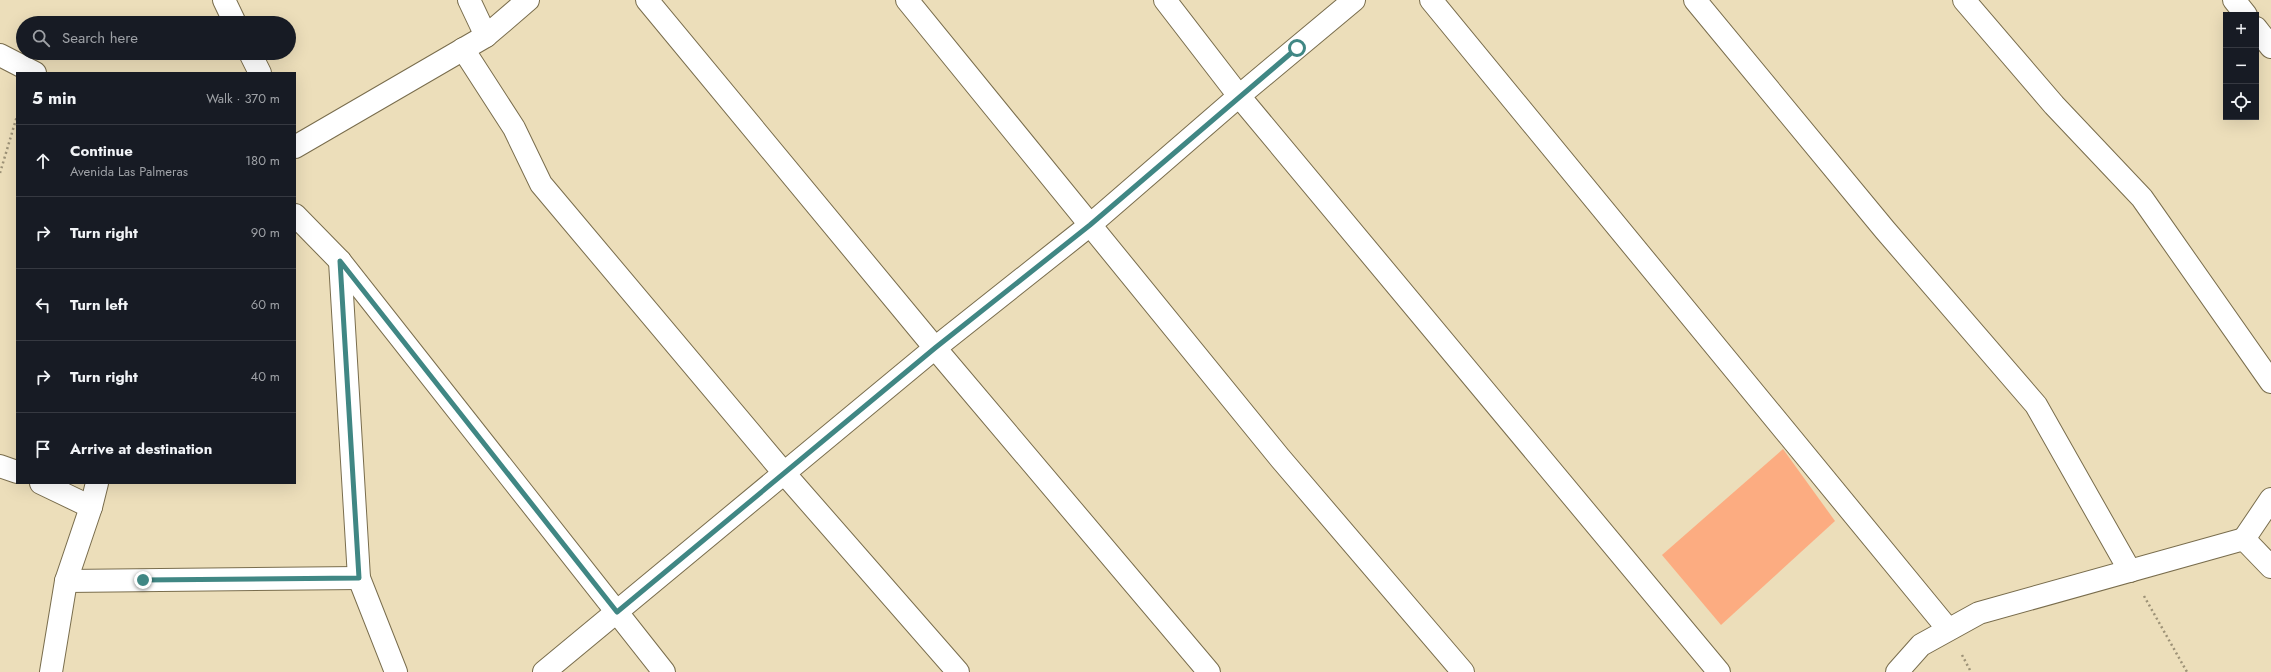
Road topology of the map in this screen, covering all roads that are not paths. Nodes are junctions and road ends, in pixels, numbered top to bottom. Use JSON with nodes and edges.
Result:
{"nodes":[{"id":1,"x":224,"y":0,"type":"edge"},
{"id":2,"x":469,"y":0,"type":"edge"},
{"id":3,"x":528,"y":0,"type":"edge"},
{"id":4,"x":647,"y":0,"type":"edge"},
{"id":5,"x":907,"y":0,"type":"edge"},
{"id":6,"x":1165,"y":0,"type":"edge"},
{"id":7,"x":1354,"y":0,"type":"edge"},
{"id":8,"x":1431,"y":0,"type":"edge"},
{"id":9,"x":1695,"y":0,"type":"edge"},
{"id":10,"x":1964,"y":0,"type":"edge"},
{"id":11,"x":2234,"y":0,"type":"edge"},
{"id":12,"x":2244,"y":12,"type":"edge"},
{"id":13,"x":232,"y":16,"type":"edge"},
{"id":14,"x":2259,"y":32,"type":"edge"},
{"id":15,"x":486,"y":36,"type":"junction"},
{"id":16,"x":2271,"y":47,"type":"edge"},
{"id":17,"x":463,"y":49,"type":"junction"},
{"id":18,"x":0,"y":55,"type":"edge"},
{"id":19,"x":254,"y":60,"type":"edge"},
{"id":20,"x":33,"y":72,"type":"edge"},
{"id":21,"x":260,"y":72,"type":"edge"},
{"id":22,"x":1239,"y":96,"type":"junction"},
{"id":23,"x":296,"y":145,"type":"edge"},
{"id":24,"x":296,"y":216,"type":"edge"},
{"id":25,"x":1090,"y":225,"type":"junction"},
{"id":26,"x":340,"y":261,"type":"junction"},
{"id":27,"x":935,"y":348,"type":"junction"},
{"id":28,"x":2271,"y":382,"type":"edge"},
{"id":29,"x":0,"y":466,"type":"edge"},
{"id":30,"x":16,"y":472,"type":"edge"},
{"id":31,"x":784,"y":473,"type":"junction"},
{"id":32,"x":43,"y":484,"type":"edge"},
{"id":33,"x":97,"y":484,"type":"edge"},
{"id":34,"x":2271,"y":499,"type":"edge"},
{"id":35,"x":91,"y":507,"type":"junction"},
{"id":36,"x":2244,"y":539,"type":"junction"},
{"id":37,"x":2271,"y":568,"type":"edge"},
{"id":38,"x":2130,"y":571,"type":"junction"},
{"id":39,"x":359,"y":578,"type":"junction"},
{"id":40,"x":66,"y":581,"type":"junction"},
{"id":41,"x":617,"y":612,"type":"junction"},
{"id":42,"x":1948,"y":630,"type":"junction"},
{"id":43,"x":51,"y":672,"type":"edge"},
{"id":44,"x":396,"y":672,"type":"edge"},
{"id":45,"x":544,"y":672,"type":"edge"},
{"id":46,"x":664,"y":672,"type":"edge"},
{"id":47,"x":958,"y":672,"type":"edge"},
{"id":48,"x":1209,"y":672,"type":"edge"},
{"id":49,"x":1463,"y":672,"type":"edge"},
{"id":50,"x":1719,"y":672,"type":"edge"},
{"id":51,"x":1897,"y":672,"type":"edge"}],
"edges":[{"from":1,"to":13,"type":"street"},
{"from":2,"to":15,"type":"street"},
{"from":3,"to":15,"type":"street"},
{"from":4,"to":27,"type":"street"},
{"from":5,"to":25,"type":"street"},
{"from":6,"to":22,"type":"street"},
{"from":7,"to":22,"type":"street"},
{"from":8,"to":42,"type":"street"},
{"from":9,"to":38,"type":"street"},
{"from":10,"to":28,"type":"street"},
{"from":11,"to":12,"type":"street"},
{"from":14,"to":16,"type":"street"},
{"from":15,"to":17,"type":"street"},
{"from":17,"to":23,"type":"street"},
{"from":17,"to":31,"type":"street"},
{"from":18,"to":20,"type":"street"},
{"from":19,"to":21,"type":"street"},
{"from":22,"to":25,"type":"street"},
{"from":22,"to":50,"type":"street"},
{"from":24,"to":26,"type":"street"},
{"from":25,"to":27,"type":"street"},
{"from":25,"to":49,"type":"street"},
{"from":26,"to":39,"type":"street"},
{"from":26,"to":41,"type":"street"},
{"from":27,"to":31,"type":"street"},
{"from":27,"to":48,"type":"street"},
{"from":29,"to":30,"type":"street"},
{"from":31,"to":41,"type":"street"},
{"from":31,"to":47,"type":"street"},
{"from":32,"to":35,"type":"street"},
{"from":33,"to":35,"type":"street"},
{"from":34,"to":36,"type":"street"},
{"from":35,"to":40,"type":"street"},
{"from":36,"to":37,"type":"street"},
{"from":36,"to":38,"type":"street"},
{"from":38,"to":42,"type":"street"},
{"from":39,"to":40,"type":"street"},
{"from":39,"to":44,"type":"street"},
{"from":40,"to":43,"type":"street"},
{"from":41,"to":45,"type":"street"},
{"from":41,"to":46,"type":"street"},
{"from":42,"to":51,"type":"street"}]}
